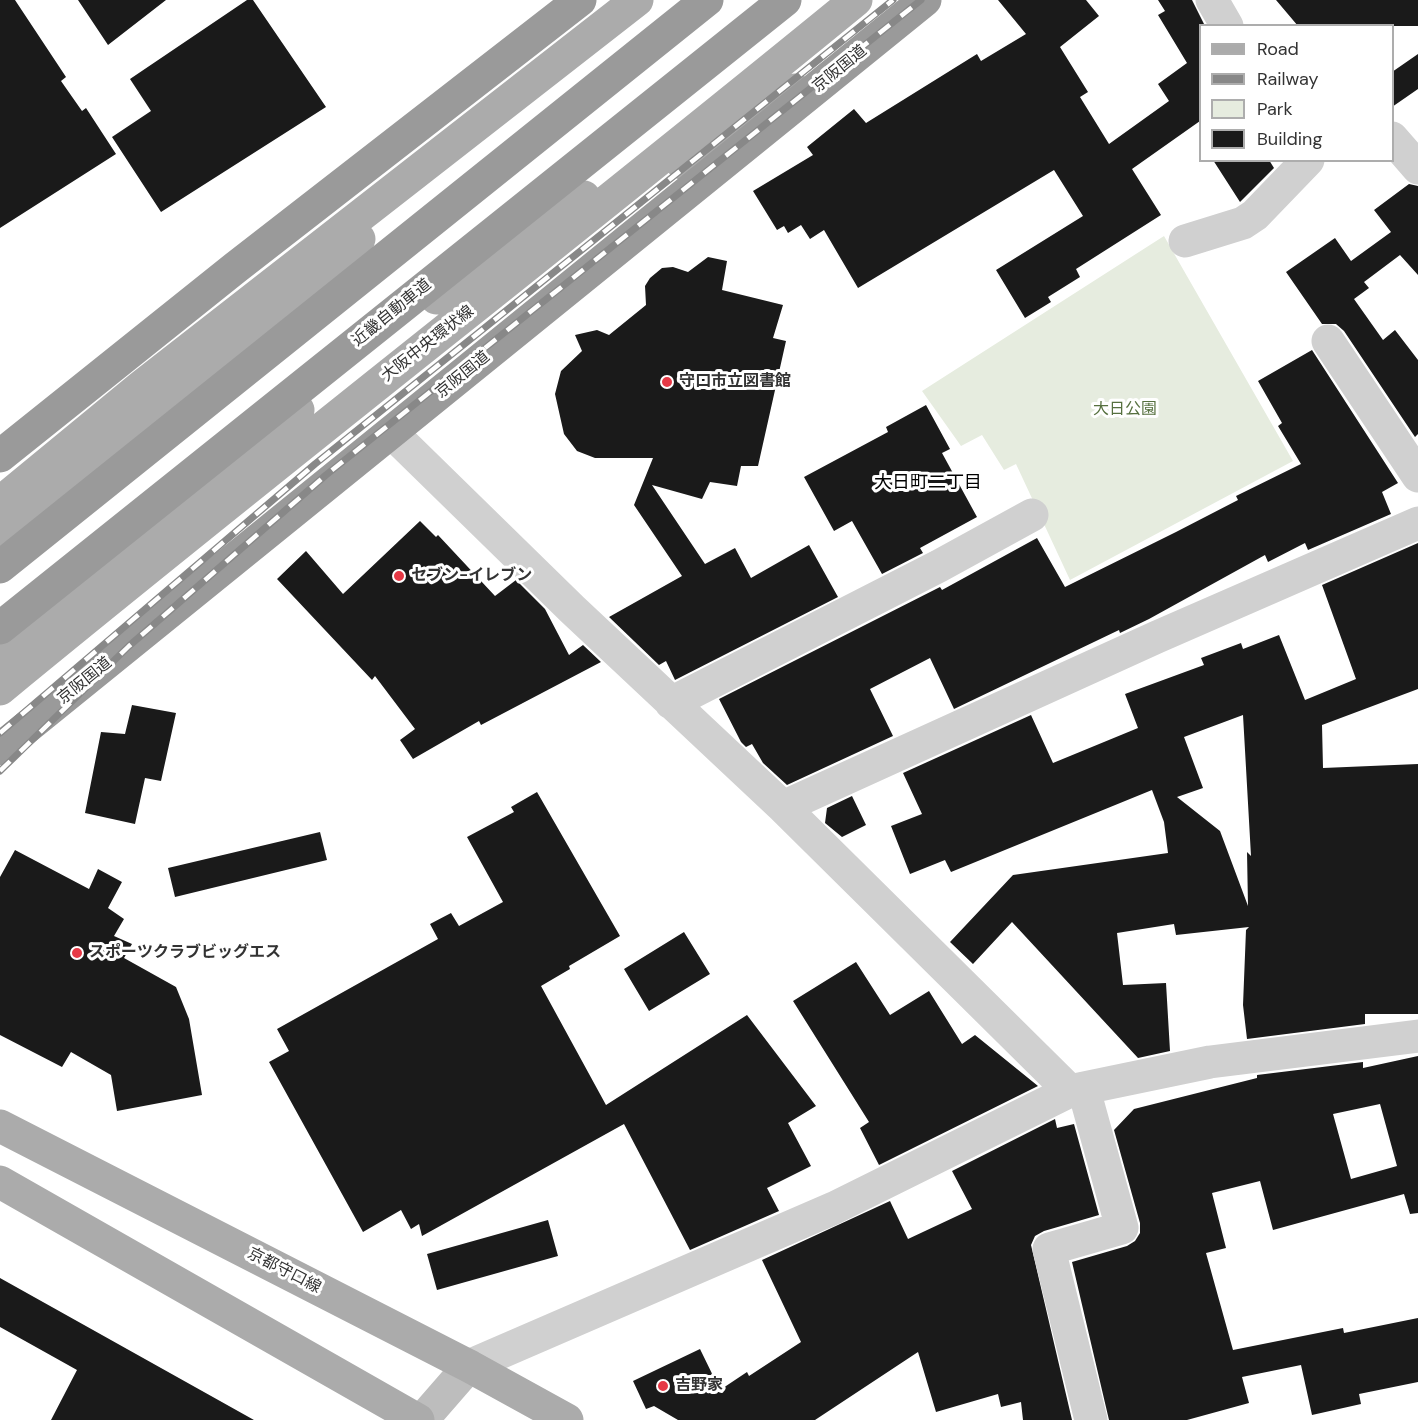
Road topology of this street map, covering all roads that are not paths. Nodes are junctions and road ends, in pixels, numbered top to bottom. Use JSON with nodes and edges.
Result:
{"nodes":[{"id":1,"x":580,"y":0,"type":"edge"},
{"id":2,"x":637,"y":0,"type":"edge"},
{"id":3,"x":690,"y":0,"type":"edge"},
{"id":4,"x":707,"y":0,"type":"edge"},
{"id":5,"x":785,"y":0,"type":"edge"},
{"id":6,"x":925,"y":0,"type":"edge"},
{"id":7,"x":1212,"y":0,"type":"edge"},
{"id":8,"x":854,"y":1,"type":"edge"},
{"id":9,"x":1226,"y":24,"type":"edge"},
{"id":10,"x":880,"y":36,"type":"junction"},
{"id":11,"x":608,"y":77,"type":"junction"},
{"id":12,"x":723,"y":106,"type":"junction"},
{"id":13,"x":477,"y":125,"type":"junction"},
{"id":14,"x":411,"y":133,"type":"junction"},
{"id":15,"x":720,"y":138,"type":"junction"},
{"id":16,"x":1394,"y":140,"type":"edge"},
{"id":17,"x":428,"y":161,"type":"junction"},
{"id":18,"x":1306,"y":162,"type":"edge"},
{"id":19,"x":1418,"y":168,"type":"edge"},
{"id":20,"x":335,"y":213,"type":"junction"},
{"id":21,"x":561,"y":240,"type":"junction"},
{"id":22,"x":1185,"y":241,"type":"dead end"},
{"id":23,"x":235,"y":268,"type":"junction"},
{"id":24,"x":590,"y":273,"type":"junction"},
{"id":25,"x":255,"y":297,"type":"junction"},
{"id":26,"x":1328,"y":341,"type":"dead end"},
{"id":27,"x":392,"y":433,"type":"junction"},
{"id":28,"x":0,"y":456,"type":"edge"},
{"id":29,"x":1418,"y":476,"type":"edge"},
{"id":30,"x":0,"y":504,"type":"edge"},
{"id":31,"x":1032,"y":515,"type":"dead end"},
{"id":32,"x":1418,"y":523,"type":"edge"},
{"id":33,"x":0,"y":540,"type":"edge"},
{"id":34,"x":0,"y":567,"type":"edge"},
{"id":35,"x":0,"y":628,"type":"edge"},
{"id":36,"x":0,"y":652,"type":"edge"},
{"id":37,"x":0,"y":689,"type":"edge"},
{"id":38,"x":671,"y":703,"type":"junction"},
{"id":39,"x":0,"y":749,"type":"edge"},
{"id":40,"x":783,"y":807,"type":"junction"},
{"id":41,"x":1418,"y":1036,"type":"edge"},
{"id":42,"x":1077,"y":1090,"type":"junction"},
{"id":43,"x":0,"y":1126,"type":"edge"},
{"id":44,"x":0,"y":1182,"type":"edge"},
{"id":45,"x":469,"y":1366,"type":"junction"},
{"id":46,"x":420,"y":1420,"type":"edge"},
{"id":47,"x":567,"y":1420,"type":"edge"},
{"id":48,"x":1091,"y":1420,"type":"edge"}],
"edges":[{"from":1,"to":14,"type":"highway"},
{"from":2,"to":13,"type":"main road"},
{"from":3,"to":11,"type":"highway"},
{"from":4,"to":11,"type":"highway"},
{"from":5,"to":35,"type":"highway","name":"近畿自動車道"},
{"from":6,"to":10,"type":"highway","name":"京阪国道"},
{"from":7,"to":9,"type":"street"},
{"from":8,"to":12,"type":"main road","name":"大阪中央環状線"},
{"from":8,"to":15,"type":"main road"},
{"from":10,"to":15,"type":"main road"},
{"from":10,"to":24,"type":"highway","name":"京阪国道"},
{"from":11,"to":34,"type":"highway"},
{"from":12,"to":21,"type":"main road","name":"大阪中央環状線"},
{"from":12,"to":36,"type":"main road"},
{"from":13,"to":17,"type":"main road"},
{"from":13,"to":33,"type":"main road"},
{"from":14,"to":20,"type":"main road"},
{"from":14,"to":23,"type":"highway"},
{"from":15,"to":21,"type":"main road"},
{"from":15,"to":24,"type":"main road"},
{"from":16,"to":19,"type":"street"},
{"from":17,"to":20,"type":"main road"},
{"from":17,"to":25,"type":"main road"},
{"from":18,"to":22,"type":"street"},
{"from":20,"to":23,"type":"main road"},
{"from":20,"to":25,"type":"main road"},
{"from":21,"to":37,"type":"main road","name":"大阪中央環状線"},
{"from":23,"to":28,"type":"highway"},
{"from":24,"to":27,"type":"highway","name":"京阪国道"},
{"from":25,"to":30,"type":"main road"},
{"from":26,"to":29,"type":"street"},
{"from":27,"to":38,"type":"street"},
{"from":27,"to":39,"type":"highway","name":"京阪国道"},
{"from":31,"to":38,"type":"street"},
{"from":32,"to":40,"type":"street"},
{"from":38,"to":40,"type":"street"},
{"from":40,"to":42,"type":"street"},
{"from":41,"to":42,"type":"street"},
{"from":42,"to":45,"type":"street"},
{"from":42,"to":48,"type":"street"},
{"from":43,"to":45,"type":"main road","name":"京都守口線"},
{"from":44,"to":46,"type":"main road"},
{"from":45,"to":46,"type":"street"},
{"from":45,"to":47,"type":"main road","name":"京都守口線"}]}
